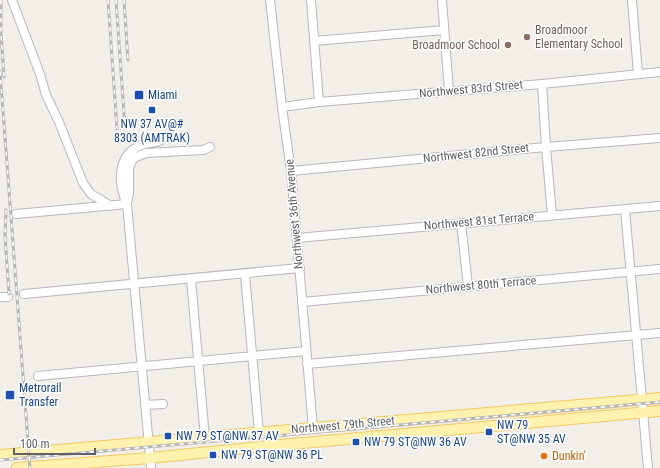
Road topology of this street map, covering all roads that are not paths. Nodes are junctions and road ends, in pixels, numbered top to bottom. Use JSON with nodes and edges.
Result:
{"nodes":[{"id":1,"x":12,"y":0,"type":"edge"},
{"id":2,"x":270,"y":0,"type":"edge"},
{"id":3,"x":311,"y":0,"type":"edge"},
{"id":4,"x":442,"y":0,"type":"edge"},
{"id":5,"x":632,"y":0,"type":"edge"},
{"id":6,"x":444,"y":30,"type":"junction"},
{"id":7,"x":314,"y":41,"type":"junction"},
{"id":8,"x":660,"y":72,"type":"edge"},
{"id":9,"x":638,"y":74,"type":"junction"},
{"id":10,"x":542,"y":84,"type":"junction"},
{"id":11,"x":449,"y":91,"type":"junction"},
{"id":12,"x":320,"y":102,"type":"junction"},
{"id":13,"x":282,"y":107,"type":"junction"},
{"id":14,"x":660,"y":138,"type":"edge"},
{"id":15,"x":163,"y":139,"type":"dead end"},
{"id":16,"x":210,"y":147,"type":"dead end"},
{"id":17,"x":546,"y":147,"type":"junction"},
{"id":18,"x":291,"y":171,"type":"junction"},
{"id":19,"x":127,"y":204,"type":"junction"},
{"id":20,"x":111,"y":206,"type":"junction"},
{"id":21,"x":660,"y":206,"type":"edge"},
{"id":22,"x":625,"y":209,"type":"junction"},
{"id":23,"x":16,"y":214,"type":"dead end"},
{"id":24,"x":552,"y":215,"type":"junction"},
{"id":25,"x":461,"y":222,"type":"junction"},
{"id":26,"x":297,"y":238,"type":"junction"},
{"id":27,"x":300,"y":268,"type":"junction"},
{"id":28,"x":660,"y":269,"type":"edge"},
{"id":29,"x":631,"y":272,"type":"junction"},
{"id":30,"x":245,"y":274,"type":"junction"},
{"id":31,"x":191,"y":279,"type":"junction"},
{"id":32,"x":134,"y":284,"type":"junction"},
{"id":33,"x":468,"y":286,"type":"junction"},
{"id":34,"x":24,"y":294,"type":"dead end"},
{"id":35,"x":302,"y":302,"type":"junction"},
{"id":36,"x":660,"y":333,"type":"edge"},
{"id":37,"x":636,"y":335,"type":"junction"},
{"id":38,"x":306,"y":351,"type":"junction"},
{"id":39,"x":252,"y":357,"type":"junction"},
{"id":40,"x":197,"y":362,"type":"junction"},
{"id":41,"x":307,"y":364,"type":"junction"},
{"id":42,"x":141,"y":367,"type":"junction"},
{"id":43,"x":38,"y":376,"type":"dead end"},
{"id":44,"x":660,"y":398,"type":"edge"},
{"id":45,"x":642,"y":399,"type":"junction"},
{"id":46,"x":163,"y":404,"type":"dead end"},
{"id":47,"x":145,"y":405,"type":"junction"},
{"id":48,"x":660,"y":412,"type":"edge"},
{"id":49,"x":643,"y":413,"type":"junction"},
{"id":50,"x":313,"y":428,"type":"junction"},
{"id":51,"x":259,"y":433,"type":"junction"},
{"id":52,"x":205,"y":438,"type":"junction"},
{"id":53,"x":148,"y":443,"type":"junction"},
{"id":54,"x":0,"y":455,"type":"edge"},
{"id":55,"x":150,"y":463,"type":"edge"},
{"id":56,"x":22,"y":468,"type":"edge"},
{"id":57,"x":648,"y":468,"type":"edge"}],
"edges":[{"from":1,"to":20,"type":"street"},
{"from":2,"to":13,"type":"street","name":"Northwest 36th Avenue"},
{"from":3,"to":7,"type":"street"},
{"from":4,"to":6,"type":"street"},
{"from":5,"to":9,"type":"street"},
{"from":6,"to":7,"type":"street"},
{"from":6,"to":11,"type":"street"},
{"from":7,"to":12,"type":"street"},
{"from":8,"to":9,"type":"street","name":"Northwest 83rd Street"},
{"from":9,"to":10,"type":"street","name":"Northwest 83rd Street"},
{"from":10,"to":11,"type":"street","name":"Northwest 83rd Street"},
{"from":10,"to":17,"type":"street"},
{"from":11,"to":12,"type":"street","name":"Northwest 83rd Street"},
{"from":12,"to":13,"type":"street","name":"Northwest 83rd Street"},
{"from":13,"to":18,"type":"street","name":"Northwest 36th Avenue"},
{"from":14,"to":17,"type":"street","name":"Northwest 82nd Street"},
{"from":15,"to":19,"type":"street"},
{"from":16,"to":19,"type":"street"},
{"from":17,"to":18,"type":"street","name":"Northwest 82nd Street"},
{"from":17,"to":24,"type":"street"},
{"from":18,"to":26,"type":"street","name":"Northwest 36th Avenue"},
{"from":19,"to":20,"type":"street"},
{"from":19,"to":32,"type":"street"},
{"from":20,"to":23,"type":"street"},
{"from":21,"to":22,"type":"street","name":"Northwest 81st Terrace"},
{"from":22,"to":24,"type":"street","name":"Northwest 81st Terrace"},
{"from":22,"to":29,"type":"street"},
{"from":24,"to":25,"type":"street","name":"Northwest 81st Terrace"},
{"from":25,"to":26,"type":"street","name":"Northwest 81st Terrace"},
{"from":25,"to":33,"type":"street"},
{"from":26,"to":27,"type":"street","name":"Northwest 36th Avenue"},
{"from":27,"to":30,"type":"street"},
{"from":27,"to":35,"type":"street","name":"Northwest 36th Avenue"},
{"from":28,"to":29,"type":"street","name":"Northwest 80th Terrace"},
{"from":29,"to":33,"type":"street","name":"Northwest 80th Terrace"},
{"from":29,"to":37,"type":"street"},
{"from":30,"to":31,"type":"street"},
{"from":30,"to":39,"type":"street"},
{"from":31,"to":32,"type":"street"},
{"from":31,"to":40,"type":"street"},
{"from":32,"to":34,"type":"street"},
{"from":32,"to":42,"type":"street"},
{"from":33,"to":35,"type":"street","name":"Northwest 80th Terrace"},
{"from":35,"to":38,"type":"street","name":"Northwest 36th Avenue"},
{"from":36,"to":37,"type":"street"},
{"from":37,"to":41,"type":"street"},
{"from":37,"to":45,"type":"street"},
{"from":38,"to":39,"type":"street"},
{"from":38,"to":41,"type":"street","name":"Northwest 36th Avenue"},
{"from":39,"to":40,"type":"street"},
{"from":39,"to":51,"type":"street"},
{"from":40,"to":42,"type":"street"},
{"from":40,"to":52,"type":"street"},
{"from":41,"to":50,"type":"street","name":"Northwest 36th Avenue"},
{"from":42,"to":43,"type":"street"},
{"from":42,"to":47,"type":"street"},
{"from":44,"to":45,"type":"main road","name":"Northwest 79th Street"},
{"from":45,"to":49,"type":"street"},
{"from":45,"to":50,"type":"main road","name":"Northwest 79th Street"},
{"from":46,"to":47,"type":"street"},
{"from":47,"to":53,"type":"street"},
{"from":48,"to":49,"type":"main road","name":"Northwest 79th Street"},
{"from":49,"to":55,"type":"main road","name":"Northwest 79th Street"},
{"from":49,"to":57,"type":"street"},
{"from":50,"to":51,"type":"main road","name":"Northwest 79th Street"},
{"from":51,"to":52,"type":"main road","name":"Northwest 79th Street"},
{"from":52,"to":53,"type":"main road","name":"Northwest 79th Street"},
{"from":53,"to":54,"type":"main road","name":"Northwest 79th Street"},
{"from":53,"to":55,"type":"street"},
{"from":55,"to":56,"type":"main road","name":"Northwest 79th Street"}]}
